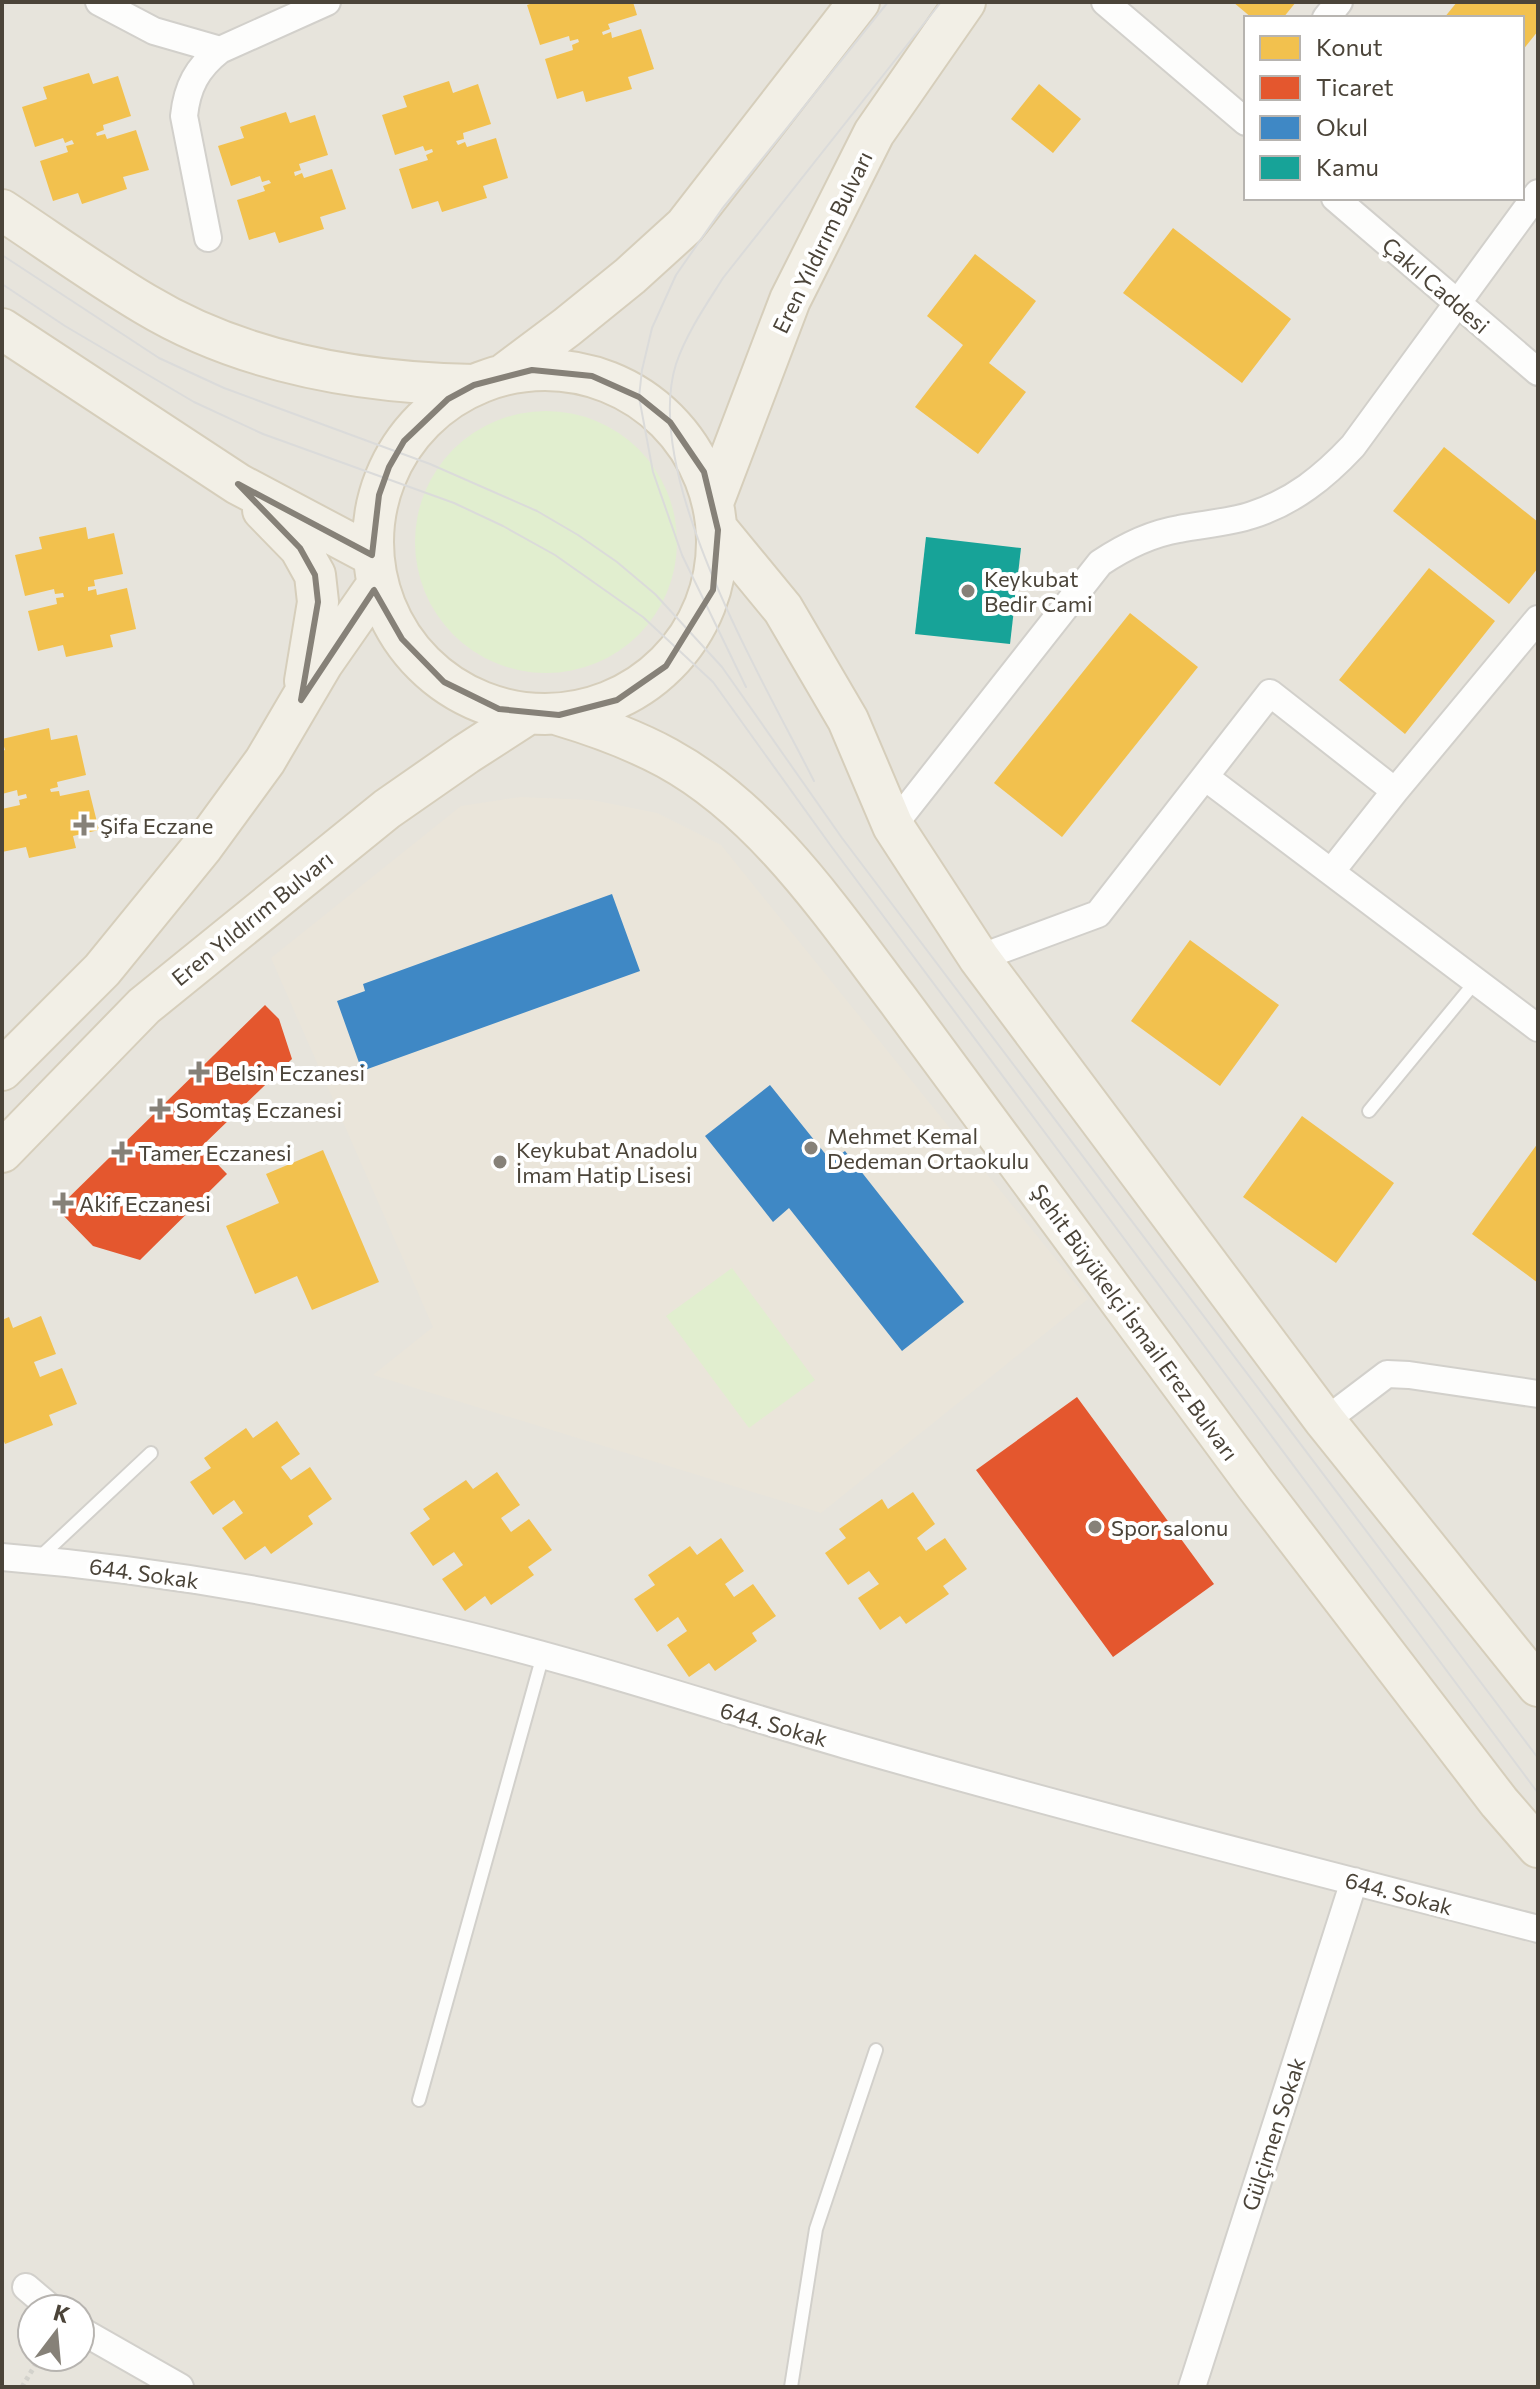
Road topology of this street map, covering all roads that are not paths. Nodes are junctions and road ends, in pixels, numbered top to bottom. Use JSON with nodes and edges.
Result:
{"nodes":[{"id":1,"x":99,"y":2,"type":"edge"},
{"id":2,"x":327,"y":2,"type":"edge"},
{"id":3,"x":859,"y":2,"type":"edge"},
{"id":4,"x":965,"y":2,"type":"edge"},
{"id":5,"x":1105,"y":2,"type":"edge"},
{"id":6,"x":220,"y":50,"type":"junction"},
{"id":7,"x":1244,"y":119,"type":"edge"},
{"id":8,"x":1538,"y":193,"type":"edge"},
{"id":9,"x":1337,"y":200,"type":"edge"},
{"id":10,"x":2,"y":210,"type":"edge"},
{"id":11,"x":208,"y":238,"type":"dead end"},
{"id":12,"x":1457,"y":302,"type":"junction"},
{"id":13,"x":2,"y":329,"type":"edge"},
{"id":14,"x":1538,"y":372,"type":"edge"},
{"id":15,"x":488,"y":380,"type":"junction"},
{"id":16,"x":238,"y":484,"type":"junction"},
{"id":17,"x":716,"y":515,"type":"junction"},
{"id":18,"x":375,"y":570,"type":"junction"},
{"id":19,"x":1538,"y":619,"type":"edge"},
{"id":20,"x":301,"y":700,"type":"junction"},
{"id":21,"x":543,"y":715,"type":"junction"},
{"id":22,"x":1205,"y":777,"type":"junction"},
{"id":23,"x":1395,"y":791,"type":"junction"},
{"id":24,"x":893,"y":826,"type":"junction"},
{"id":25,"x":1331,"y":872,"type":"junction"},
{"id":26,"x":979,"y":958,"type":"junction"},
{"id":27,"x":1476,"y":981,"type":"junction"},
{"id":28,"x":1538,"y":1028,"type":"edge"},
{"id":29,"x":2,"y":1070,"type":"edge"},
{"id":30,"x":1369,"y":1111,"type":"dead end"},
{"id":31,"x":2,"y":1152,"type":"edge"},
{"id":32,"x":1538,"y":1394,"type":"edge"},
{"id":33,"x":1325,"y":1421,"type":"junction"},
{"id":34,"x":151,"y":1453,"type":"dead end"},
{"id":35,"x":2,"y":1557,"type":"edge"},
{"id":36,"x":36,"y":1560,"type":"junction"},
{"id":37,"x":543,"y":1655,"type":"junction"},
{"id":38,"x":1538,"y":1686,"type":"edge"},
{"id":39,"x":1538,"y":1847,"type":"edge"},
{"id":40,"x":1354,"y":1881,"type":"junction"},
{"id":41,"x":1538,"y":1929,"type":"edge"},
{"id":42,"x":876,"y":2050,"type":"dead end"},
{"id":43,"x":419,"y":2100,"type":"dead end"},
{"id":44,"x":26,"y":2287,"type":"dead end"},
{"id":45,"x":33,"y":2293,"type":"edge"},
{"id":46,"x":96,"y":2339,"type":"edge"},
{"id":47,"x":180,"y":2387,"type":"edge"},
{"id":48,"x":791,"y":2387,"type":"edge"},
{"id":49,"x":1192,"y":2387,"type":"edge"}],
"edges":[{"from":1,"to":6,"type":"street"},
{"from":2,"to":6,"type":"street"},
{"from":3,"to":15,"type":"main road"},
{"from":4,"to":17,"type":"main road","name":"Eren Yıldırım Bulvarı"},
{"from":5,"to":7,"type":"street"},
{"from":6,"to":11,"type":"street"},
{"from":8,"to":12,"type":"street"},
{"from":9,"to":12,"type":"street","name":"Çakıl Caddesi"},
{"from":10,"to":15,"type":"main road"},
{"from":12,"to":14,"type":"street","name":"Çakıl Caddesi"},
{"from":12,"to":24,"type":"street"},
{"from":13,"to":16,"type":"main road"},
{"from":15,"to":17,"type":"main road"},
{"from":15,"to":18,"type":"main road"},
{"from":16,"to":18,"type":"main road"},
{"from":16,"to":20,"type":"main road"},
{"from":17,"to":21,"type":"main road"},
{"from":17,"to":24,"type":"main road"},
{"from":18,"to":20,"type":"main road"},
{"from":18,"to":21,"type":"main road","name":"Şehit Büyükelçi İsmail Erez Bulvarı"},
{"from":19,"to":23,"type":"street"},
{"from":20,"to":29,"type":"main road"},
{"from":21,"to":31,"type":"main road","name":"Eren Yıldırım Bulvarı"},
{"from":21,"to":39,"type":"main road","name":"Şehit Büyükelçi İsmail Erez Bulvarı"},
{"from":22,"to":23,"type":"street"},
{"from":22,"to":25,"type":"street"},
{"from":22,"to":26,"type":"street"},
{"from":23,"to":25,"type":"street"},
{"from":24,"to":26,"type":"main road"},
{"from":25,"to":27,"type":"street"},
{"from":26,"to":33,"type":"main road"},
{"from":27,"to":28,"type":"street"},
{"from":27,"to":30,"type":"lane"},
{"from":32,"to":33,"type":"street"},
{"from":33,"to":38,"type":"main road"},
{"from":34,"to":36,"type":"lane"},
{"from":35,"to":36,"type":"street","name":"644. Sokak"},
{"from":36,"to":37,"type":"street","name":"644. Sokak"},
{"from":37,"to":40,"type":"street","name":"644. Sokak"},
{"from":37,"to":43,"type":"lane"},
{"from":40,"to":41,"type":"street","name":"644. Sokak"},
{"from":40,"to":49,"type":"street","name":"Gülçimen Sokak"},
{"from":42,"to":48,"type":"lane"},
{"from":44,"to":45,"type":"street"},
{"from":46,"to":47,"type":"street"}]}
